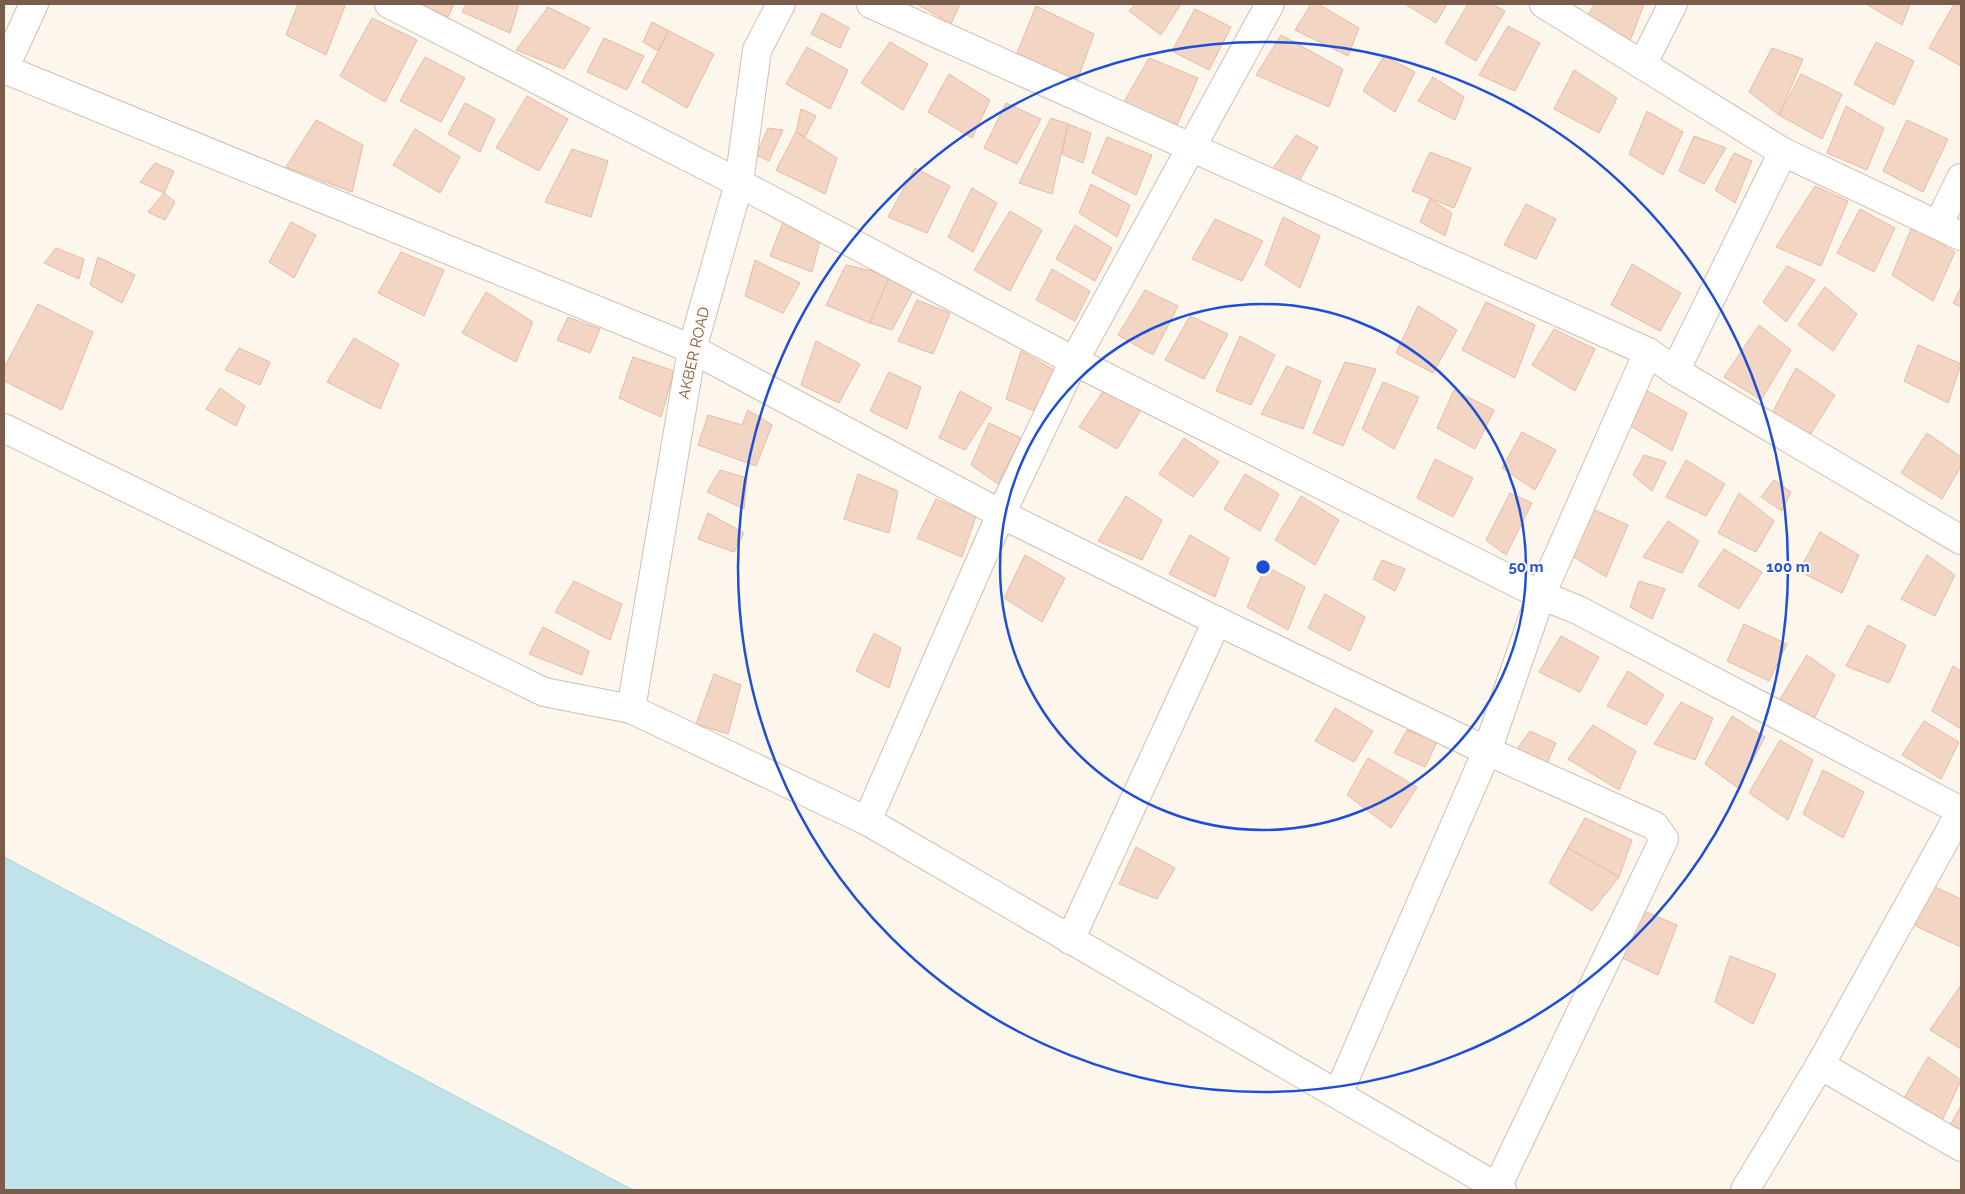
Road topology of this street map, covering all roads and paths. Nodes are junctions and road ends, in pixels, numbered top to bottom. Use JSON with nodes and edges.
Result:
{"nodes":[{"id":1,"x":34,"y":4,"type":"edge"},
{"id":2,"x":389,"y":4,"type":"edge"},
{"id":3,"x":781,"y":4,"type":"edge"},
{"id":4,"x":871,"y":4,"type":"edge"},
{"id":5,"x":1270,"y":4,"type":"edge"},
{"id":6,"x":1544,"y":4,"type":"edge"},
{"id":7,"x":1673,"y":4,"type":"edge"},
{"id":8,"x":1642,"y":65,"type":"junction"},
{"id":9,"x":4,"y":69,"type":"edge"},
{"id":10,"x":1192,"y":147,"type":"junction"},
{"id":11,"x":1783,"y":152,"type":"junction"},
{"id":12,"x":1961,"y":178,"type":"edge"},
{"id":13,"x":740,"y":183,"type":"junction"},
{"id":14,"x":1949,"y":231,"type":"edge"},
{"id":15,"x":692,"y":349,"type":"junction"},
{"id":16,"x":1648,"y":352,"type":"junction"},
{"id":17,"x":1074,"y":361,"type":"junction"},
{"id":18,"x":1675,"y":371,"type":"junction"},
{"id":19,"x":4,"y":428,"type":"edge"},
{"id":20,"x":1001,"y":514,"type":"junction"},
{"id":21,"x":1961,"y":540,"type":"edge"},
{"id":22,"x":1540,"y":595,"type":"junction"},
{"id":23,"x":1217,"y":621,"type":"junction"},
{"id":24,"x":631,"y":709,"type":"junction"},
{"id":25,"x":1487,"y":751,"type":"junction"},
{"id":26,"x":1961,"y":811,"type":"edge"},
{"id":27,"x":867,"y":820,"type":"junction"},
{"id":28,"x":1070,"y":940,"type":"junction"},
{"id":29,"x":1820,"y":1065,"type":"junction"},
{"id":30,"x":1338,"y":1094,"type":"junction"},
{"id":31,"x":1961,"y":1147,"type":"edge"},
{"id":32,"x":1500,"y":1189,"type":"edge"},
{"id":33,"x":1745,"y":1190,"type":"edge"}],
"edges":[{"from":1,"to":9,"type":"street"},
{"from":2,"to":13,"type":"street"},
{"from":3,"to":13,"type":"street","name":"AKBER ROAD"},
{"from":4,"to":10,"type":"street"},
{"from":5,"to":10,"type":"street"},
{"from":6,"to":8,"type":"street"},
{"from":7,"to":8,"type":"street"},
{"from":8,"to":11,"type":"street"},
{"from":9,"to":15,"type":"street"},
{"from":10,"to":16,"type":"street"},
{"from":10,"to":17,"type":"street"},
{"from":11,"to":14,"type":"street"},
{"from":11,"to":18,"type":"street"},
{"from":12,"to":14,"type":"street"},
{"from":13,"to":15,"type":"street","name":"AKBER ROAD"},
{"from":13,"to":17,"type":"street"},
{"from":15,"to":20,"type":"street"},
{"from":15,"to":24,"type":"street","name":"AKBER ROAD"},
{"from":16,"to":18,"type":"street"},
{"from":16,"to":22,"type":"street"},
{"from":17,"to":20,"type":"street"},
{"from":17,"to":22,"type":"street"},
{"from":18,"to":21,"type":"street"},
{"from":19,"to":24,"type":"street"},
{"from":20,"to":23,"type":"street"},
{"from":20,"to":27,"type":"street"},
{"from":22,"to":25,"type":"street"},
{"from":22,"to":26,"type":"street"},
{"from":23,"to":25,"type":"street"},
{"from":23,"to":28,"type":"street"},
{"from":24,"to":27,"type":"street"},
{"from":25,"to":30,"type":"street"},
{"from":25,"to":32,"type":"street"},
{"from":26,"to":29,"type":"street"},
{"from":27,"to":28,"type":"street"},
{"from":28,"to":30,"type":"street"},
{"from":29,"to":31,"type":"street"},
{"from":29,"to":33,"type":"street"},
{"from":30,"to":32,"type":"street"}]}
